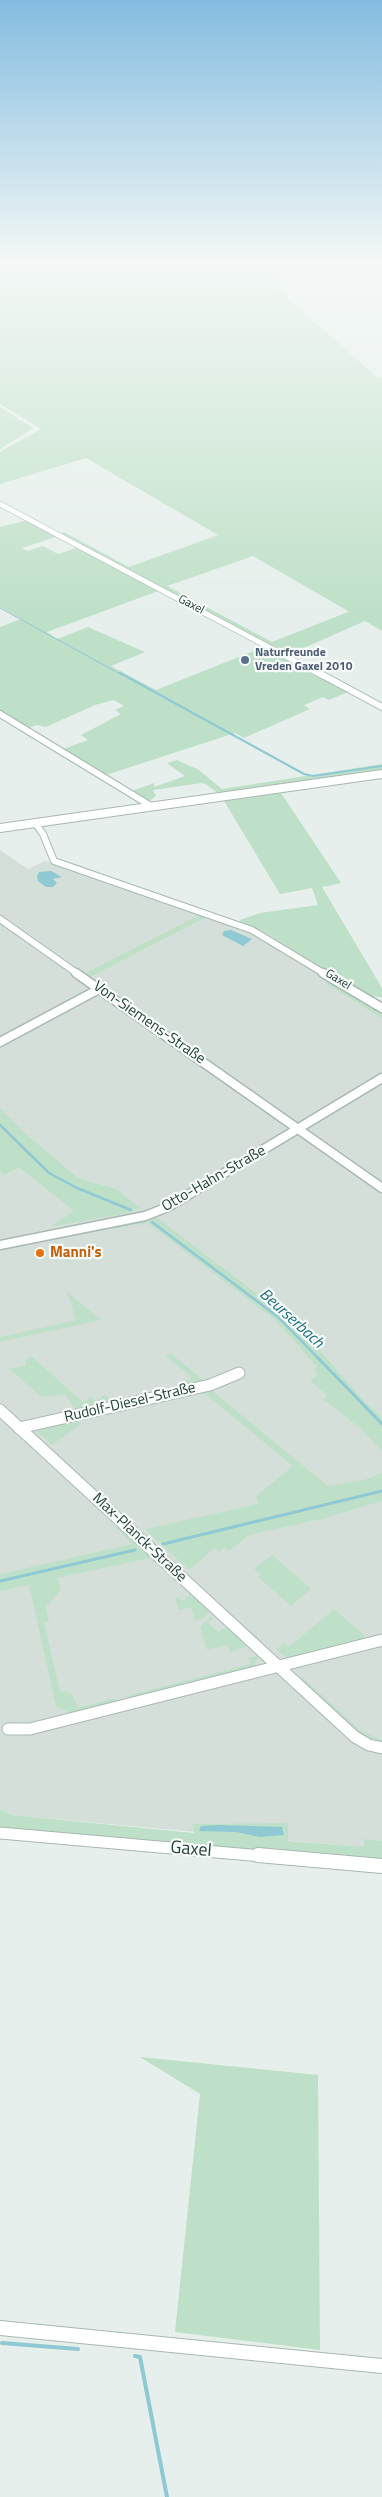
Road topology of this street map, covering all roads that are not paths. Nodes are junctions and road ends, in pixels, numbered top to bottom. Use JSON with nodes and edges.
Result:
{"nodes":[{"id":1,"x":0,"y":504,"type":"edge"},
{"id":2,"x":382,"y":707,"type":"edge"},
{"id":3,"x":0,"y":714,"type":"edge"},
{"id":4,"x":382,"y":774,"type":"edge"},
{"id":5,"x":151,"y":806,"type":"junction"},
{"id":6,"x":36,"y":823,"type":"junction"},
{"id":7,"x":0,"y":828,"type":"edge"},
{"id":8,"x":0,"y":919,"type":"edge"},
{"id":9,"x":100,"y":988,"type":"junction"},
{"id":10,"x":382,"y":1008,"type":"edge"},
{"id":11,"x":0,"y":1042,"type":"edge"},
{"id":12,"x":382,"y":1078,"type":"edge"},
{"id":13,"x":297,"y":1128,"type":"junction"},
{"id":14,"x":382,"y":1188,"type":"edge"},
{"id":15,"x":0,"y":1245,"type":"edge"},
{"id":16,"x":239,"y":1373,"type":"dead end"},
{"id":17,"x":0,"y":1410,"type":"edge"},
{"id":18,"x":19,"y":1428,"type":"junction"},
{"id":19,"x":382,"y":1640,"type":"edge"},
{"id":20,"x":279,"y":1665,"type":"junction"},
{"id":21,"x":8,"y":1729,"type":"dead end"},
{"id":22,"x":382,"y":1748,"type":"edge"},
{"id":23,"x":0,"y":1832,"type":"edge"},
{"id":24,"x":382,"y":1866,"type":"edge"},
{"id":25,"x":0,"y":2328,"type":"edge"},
{"id":26,"x":382,"y":2366,"type":"edge"}],
"edges":[{"from":1,"to":2,"type":"street","name":"Gaxel"},
{"from":3,"to":5,"type":"street"},
{"from":4,"to":5,"type":"street"},
{"from":5,"to":6,"type":"street"},
{"from":6,"to":7,"type":"street"},
{"from":6,"to":10,"type":"street","name":"Gaxel"},
{"from":8,"to":9,"type":"street","name":"Von-Siemens-Straße"},
{"from":9,"to":11,"type":"street"},
{"from":9,"to":13,"type":"street","name":"Von-Siemens-Straße"},
{"from":12,"to":13,"type":"street","name":"Otto-Hahn-Straße"},
{"from":13,"to":14,"type":"street"},
{"from":13,"to":15,"type":"street","name":"Otto-Hahn-Straße"},
{"from":16,"to":18,"type":"street","name":"Rudolf-Diesel-Straße"},
{"from":17,"to":18,"type":"street","name":"Max-Planck-Straße"},
{"from":18,"to":20,"type":"street","name":"Max-Planck-Straße"},
{"from":19,"to":20,"type":"street"},
{"from":20,"to":21,"type":"street"},
{"from":20,"to":22,"type":"street","name":"Max-Planck-Straße"},
{"from":23,"to":24,"type":"street","name":"Gaxel"},
{"from":25,"to":26,"type":"street"}]}
